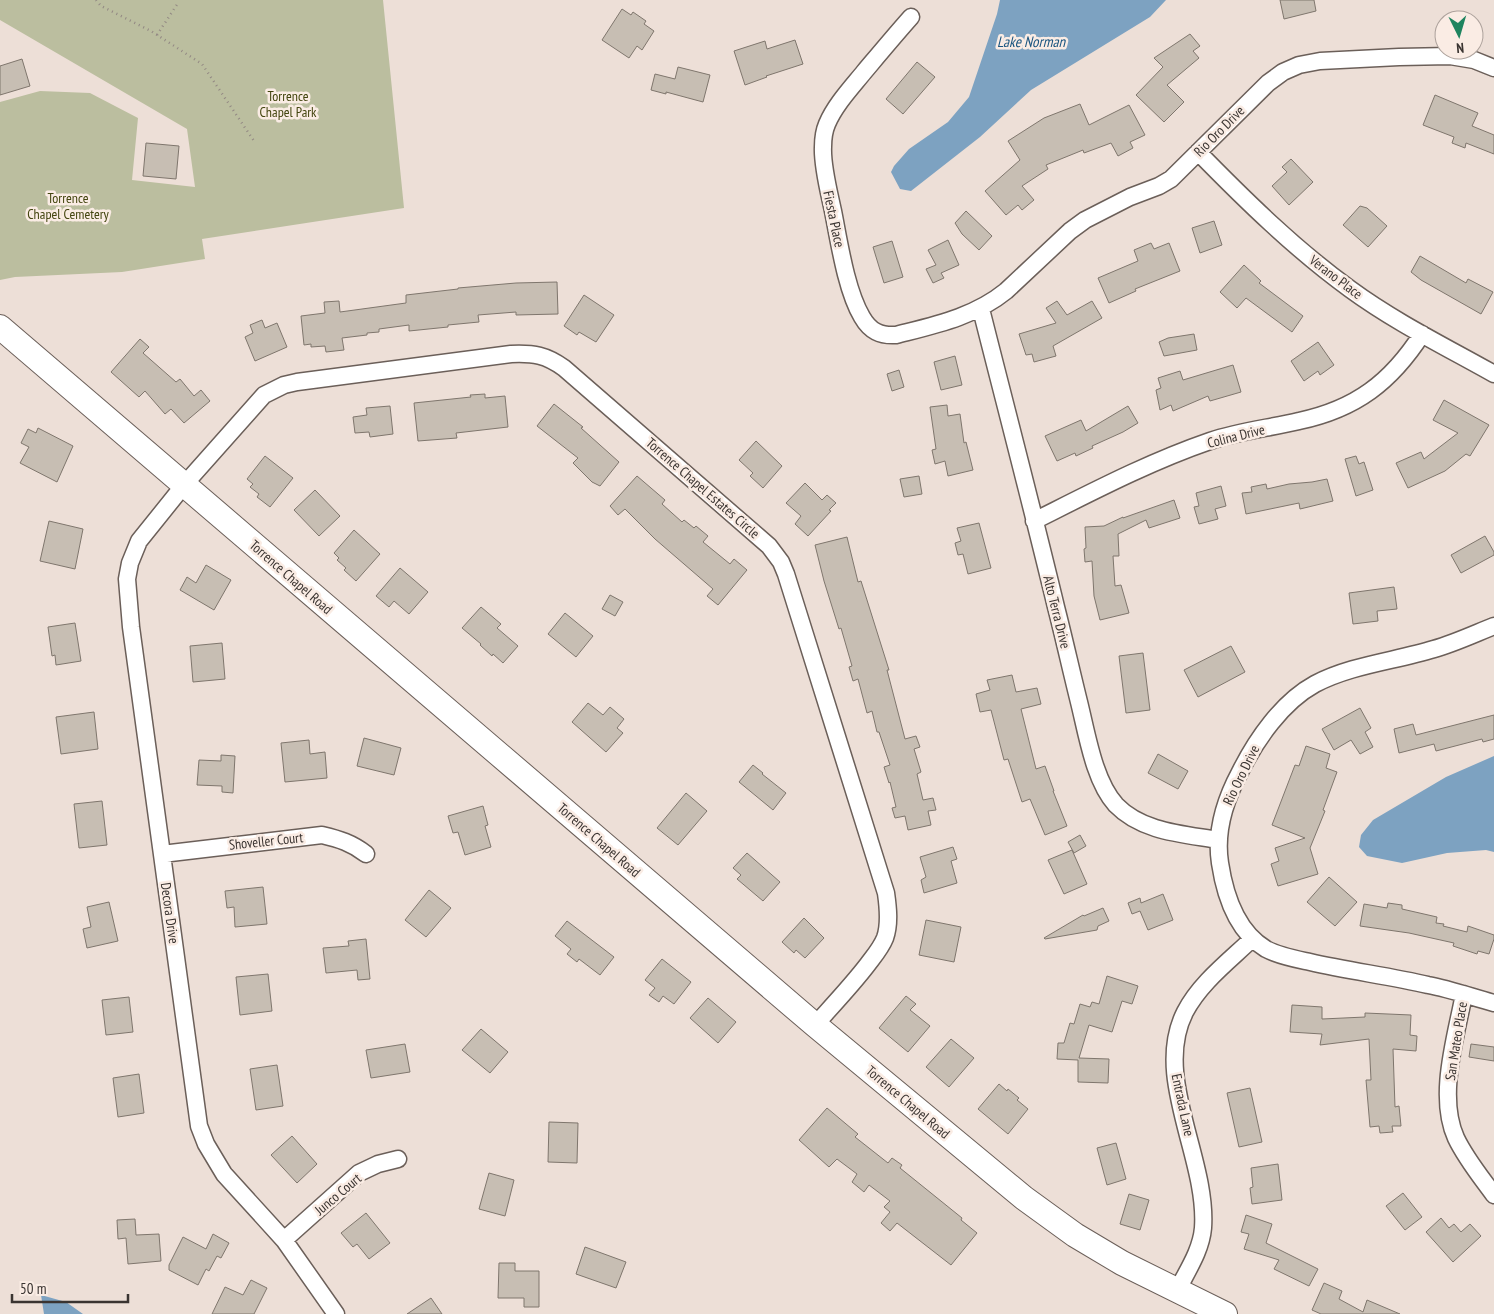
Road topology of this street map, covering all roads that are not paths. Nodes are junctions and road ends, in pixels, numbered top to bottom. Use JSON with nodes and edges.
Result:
{"nodes":[{"id":1,"x":911,"y":16,"type":"dead end"},
{"id":2,"x":1494,"y":68,"type":"edge"},
{"id":3,"x":1198,"y":152,"type":"junction"},
{"id":4,"x":980,"y":309,"type":"junction"},
{"id":5,"x":0,"y":327,"type":"edge"},
{"id":6,"x":1422,"y":334,"type":"junction"},
{"id":7,"x":1494,"y":374,"type":"edge"},
{"id":8,"x":184,"y":485,"type":"junction"},
{"id":9,"x":1034,"y":522,"type":"junction"},
{"id":10,"x":1494,"y":626,"type":"edge"},
{"id":11,"x":1218,"y":840,"type":"junction"},
{"id":12,"x":162,"y":854,"type":"junction"},
{"id":13,"x":366,"y":854,"type":"dead end"},
{"id":14,"x":1252,"y":939,"type":"junction"},
{"id":15,"x":1464,"y":994,"type":"junction"},
{"id":16,"x":1494,"y":1003,"type":"edge"},
{"id":17,"x":815,"y":1025,"type":"junction"},
{"id":18,"x":398,"y":1159,"type":"dead end"},
{"id":19,"x":1494,"y":1195,"type":"edge"},
{"id":20,"x":284,"y":1240,"type":"junction"},
{"id":21,"x":1177,"y":1291,"type":"junction"},
{"id":22,"x":336,"y":1314,"type":"edge"},
{"id":23,"x":1225,"y":1314,"type":"edge"}],
"edges":[{"from":1,"to":4,"type":"street","name":"Fiesta Place"},
{"from":2,"to":3,"type":"street","name":"Rio Oro Drive"},
{"from":3,"to":4,"type":"street","name":"Rio Oro Drive"},
{"from":3,"to":6,"type":"street","name":"Verano Place"},
{"from":4,"to":9,"type":"street","name":"Alto Terra Drive"},
{"from":5,"to":8,"type":"street","name":"Torrence Chapel Road"},
{"from":6,"to":7,"type":"street","name":"Verano Place"},
{"from":6,"to":9,"type":"street","name":"Colina Drive"},
{"from":8,"to":12,"type":"street","name":"Decora Drive"},
{"from":8,"to":17,"type":"street","name":"Torrence Chapel Road"},
{"from":8,"to":17,"type":"street","name":"Torrence Chapel Estates Circle"},
{"from":9,"to":11,"type":"street","name":"Alto Terra Drive"},
{"from":10,"to":11,"type":"street","name":"Rio Oro Drive"},
{"from":11,"to":14,"type":"street","name":"Rio Oro Drive"},
{"from":12,"to":13,"type":"street","name":"Shoveller Court"},
{"from":12,"to":20,"type":"street","name":"Decora Drive"},
{"from":14,"to":15,"type":"street","name":"Rio Oro Drive"},
{"from":14,"to":21,"type":"street","name":"Entrada Lane"},
{"from":15,"to":16,"type":"street","name":"Rio Oro Drive"},
{"from":15,"to":19,"type":"street","name":"San Mateo Place"},
{"from":17,"to":21,"type":"street","name":"Torrence Chapel Road"},
{"from":18,"to":20,"type":"street","name":"Junco Court"},
{"from":20,"to":22,"type":"street","name":"Decora Drive"},
{"from":21,"to":23,"type":"street","name":"Torrence Chapel Road"}]}
